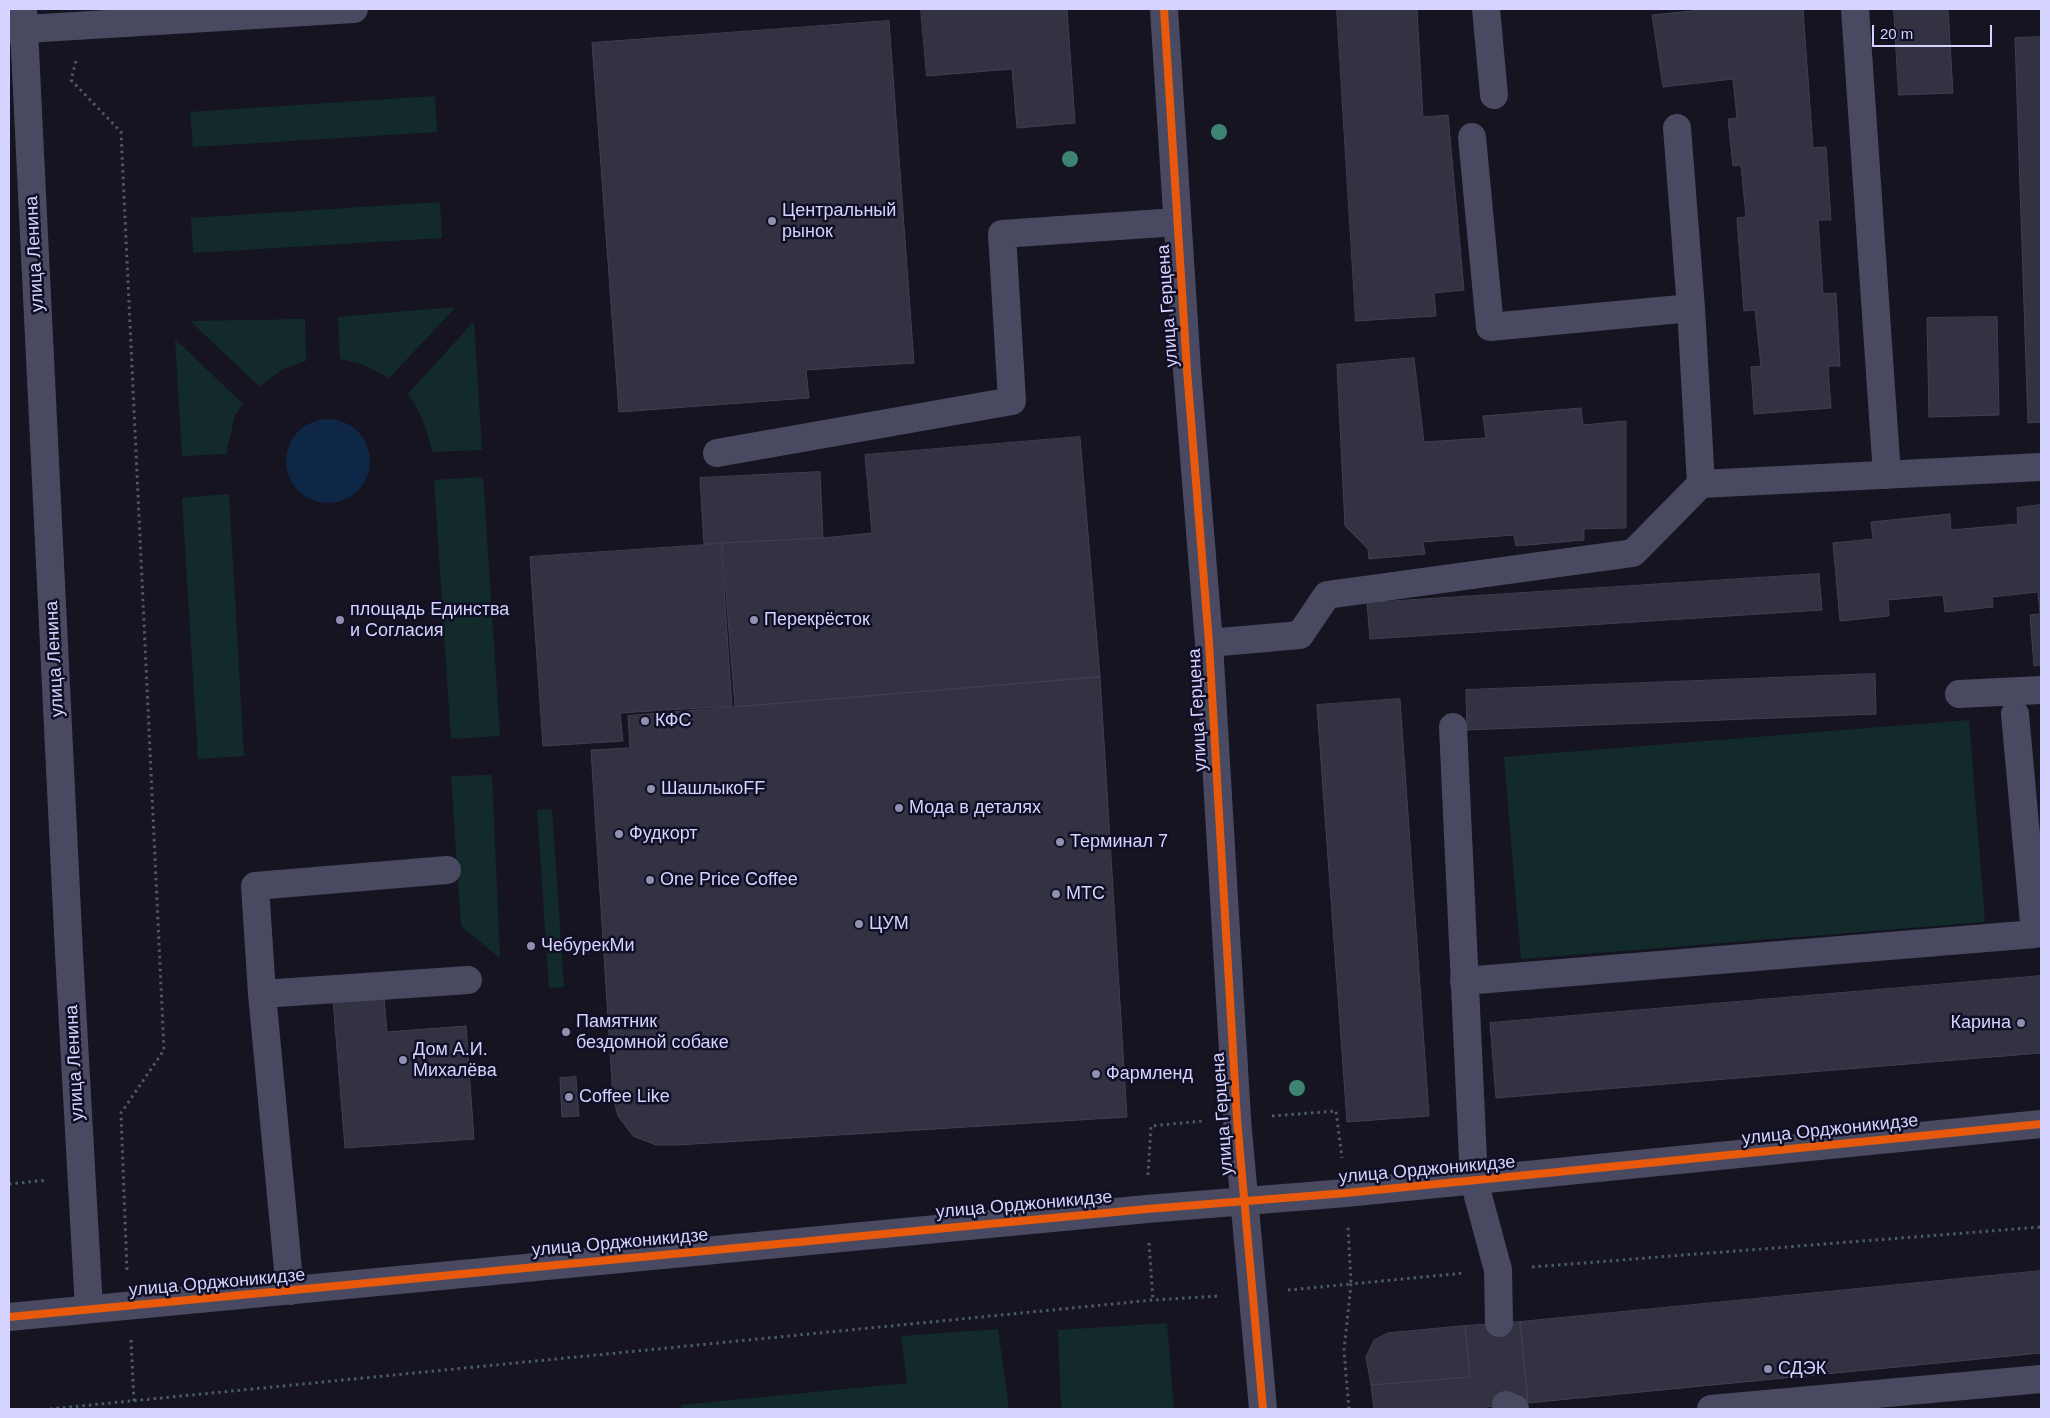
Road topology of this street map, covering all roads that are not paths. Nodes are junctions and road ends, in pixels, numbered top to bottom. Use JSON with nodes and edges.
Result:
{"nodes":[{"id":1,"x":354,"y":9,"type":"edge"},
{"id":2,"x":1164,"y":9,"type":"edge"},
{"id":3,"x":1486,"y":9,"type":"edge"},
{"id":4,"x":1855,"y":9,"type":"edge"},
{"id":5,"x":19,"y":23,"type":"edge"},
{"id":6,"x":1494,"y":96,"type":"dead end"},
{"id":7,"x":1677,"y":128,"type":"dead end"},
{"id":8,"x":1472,"y":137,"type":"dead end"},
{"id":9,"x":1177,"y":222,"type":"junction"},
{"id":10,"x":1691,"y":308,"type":"junction"},
{"id":11,"x":717,"y":453,"type":"dead end"},
{"id":12,"x":2041,"y":467,"type":"edge"},
{"id":13,"x":1887,"y":475,"type":"junction"},
{"id":14,"x":1701,"y":484,"type":"junction"},
{"id":15,"x":1209,"y":644,"type":"junction"},
{"id":16,"x":2041,"y":690,"type":"edge"},
{"id":17,"x":1959,"y":694,"type":"dead end"},
{"id":18,"x":2015,"y":714,"type":"dead end"},
{"id":19,"x":1453,"y":728,"type":"dead end"},
{"id":20,"x":447,"y":870,"type":"dead end"},
{"id":21,"x":468,"y":980,"type":"dead end"},
{"id":22,"x":1464,"y":982,"type":"junction"},
{"id":23,"x":262,"y":994,"type":"junction"},
{"id":24,"x":2041,"y":1124,"type":"edge"},
{"id":25,"x":1474,"y":1181,"type":"junction"},
{"id":26,"x":1244,"y":1201,"type":"junction"},
{"id":27,"x":290,"y":1291,"type":"junction"},
{"id":28,"x":89,"y":1309,"type":"junction"},
{"id":29,"x":9,"y":1317,"type":"edge"},
{"id":30,"x":1499,"y":1323,"type":"tunnel mouth"},
{"id":31,"x":2041,"y":1379,"type":"edge"},
{"id":32,"x":1263,"y":1409,"type":"edge"},
{"id":33,"x":1711,"y":1409,"type":"edge"}],
"edges":[{"from":1,"to":5,"type":"street"},
{"from":2,"to":9,"type":"street","name":"улица Герцена"},
{"from":3,"to":6,"type":"street"},
{"from":4,"to":13,"type":"street"},
{"from":5,"to":28,"type":"street","name":"улица Ленина"},
{"from":7,"to":10,"type":"street"},
{"from":8,"to":10,"type":"street"},
{"from":9,"to":11,"type":"street"},
{"from":9,"to":15,"type":"street","name":"улица Герцена"},
{"from":10,"to":14,"type":"street"},
{"from":12,"to":13,"type":"street"},
{"from":13,"to":14,"type":"street"},
{"from":14,"to":15,"type":"street"},
{"from":15,"to":26,"type":"street","name":"улица Герцена"},
{"from":16,"to":17,"type":"street"},
{"from":18,"to":22,"type":"street"},
{"from":19,"to":22,"type":"street"},
{"from":20,"to":23,"type":"street"},
{"from":21,"to":23,"type":"street"},
{"from":22,"to":25,"type":"street"},
{"from":23,"to":27,"type":"street"},
{"from":24,"to":25,"type":"street","name":"улица Орджоникидзе"},
{"from":25,"to":26,"type":"street","name":"улица Орджоникидзе"},
{"from":25,"to":30,"type":"street"},
{"from":26,"to":27,"type":"street","name":"улица Орджоникидзе"},
{"from":26,"to":32,"type":"street","name":"улица Герцена"},
{"from":27,"to":28,"type":"street","name":"улица Орджоникидзе"},
{"from":28,"to":29,"type":"street","name":"улица Орджоникидзе"},
{"from":31,"to":33,"type":"street"}]}
